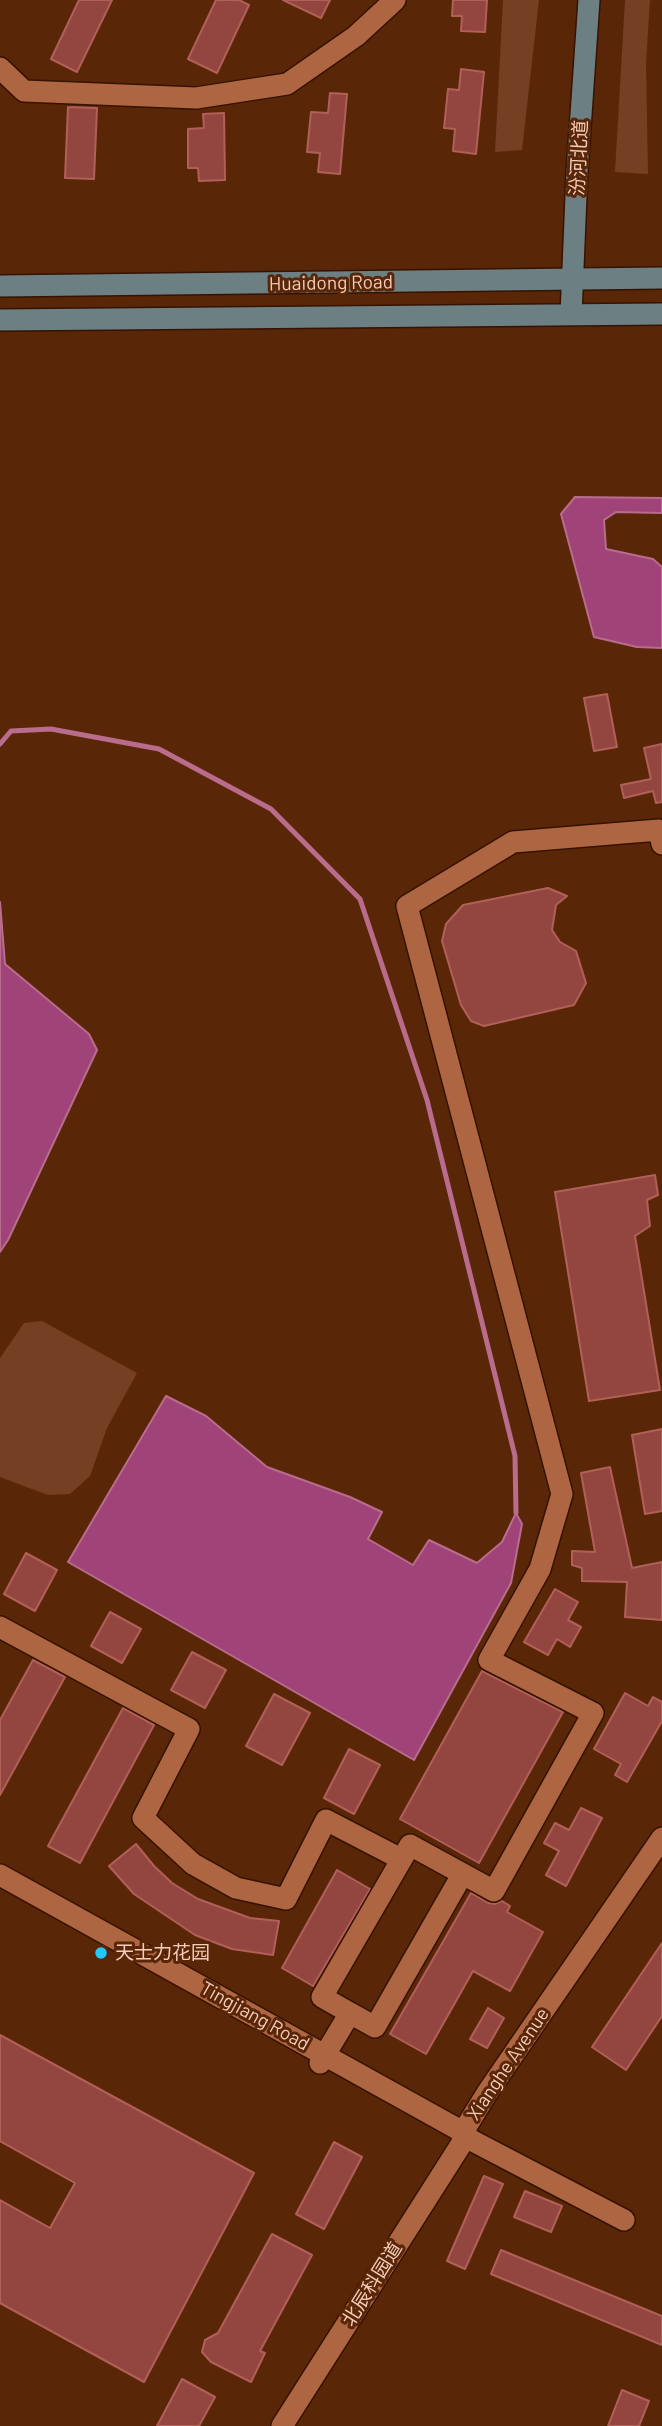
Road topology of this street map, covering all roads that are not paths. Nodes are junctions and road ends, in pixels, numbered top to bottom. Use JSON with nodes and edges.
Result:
{"nodes":[{"id":1,"x":396,"y":0,"type":"edge"},
{"id":2,"x":589,"y":0,"type":"edge"},
{"id":3,"x":0,"y":68,"type":"edge"},
{"id":4,"x":662,"y":278,"type":"edge"},
{"id":5,"x":573,"y":279,"type":"junction"},
{"id":6,"x":0,"y":286,"type":"edge"},
{"id":7,"x":662,"y":314,"type":"edge"},
{"id":8,"x":571,"y":315,"type":"junction"},
{"id":9,"x":0,"y":320,"type":"edge"},
{"id":10,"x":662,"y":844,"type":"edge"},
{"id":11,"x":0,"y":1627,"type":"edge"},
{"id":12,"x":662,"y":1838,"type":"edge"},
{"id":13,"x":401,"y":1859,"type":"junction"},
{"id":14,"x":662,"y":1860,"type":"edge"},
{"id":15,"x":0,"y":1875,"type":"edge"},
{"id":16,"x":462,"y":1875,"type":"junction"},
{"id":17,"x":0,"y":1886,"type":"edge"},
{"id":18,"x":350,"y":2013,"type":"junction"},
{"id":19,"x":323,"y":2059,"type":"junction"},
{"id":20,"x":465,"y":2138,"type":"junction"},
{"id":21,"x":624,"y":2220,"type":"dead end"},
{"id":22,"x":282,"y":2426,"type":"edge"}],
"edges":[{"from":1,"to":3,"type":"street"},
{"from":2,"to":5,"type":"main road","name":"汾河北道"},
{"from":4,"to":5,"type":"main road","name":"Huaidong Road"},
{"from":5,"to":6,"type":"main road","name":"Huaidong Road"},
{"from":5,"to":8,"type":"main road","name":"汾河北道"},
{"from":7,"to":8,"type":"main road","name":"Huaidong Road"},
{"from":8,"to":9,"type":"main road","name":"Huaidong Road"},
{"from":10,"to":16,"type":"street"},
{"from":11,"to":13,"type":"street"},
{"from":12,"to":20,"type":"street","name":"Xianghe Avenue"},
{"from":13,"to":16,"type":"street"},
{"from":13,"to":18,"type":"street"},
{"from":14,"to":20,"type":"street","name":"Xianghe Avenue"},
{"from":15,"to":19,"type":"street","name":"Tingjiang Road"},
{"from":16,"to":18,"type":"street"},
{"from":17,"to":19,"type":"street","name":"Tingjiang Road"},
{"from":18,"to":19,"type":"street"},
{"from":19,"to":20,"type":"street","name":"Tingjiang Road"},
{"from":20,"to":21,"type":"street","name":"Tingjiang Road"},
{"from":20,"to":22,"type":"street","name":"北辰科园道"}]}
